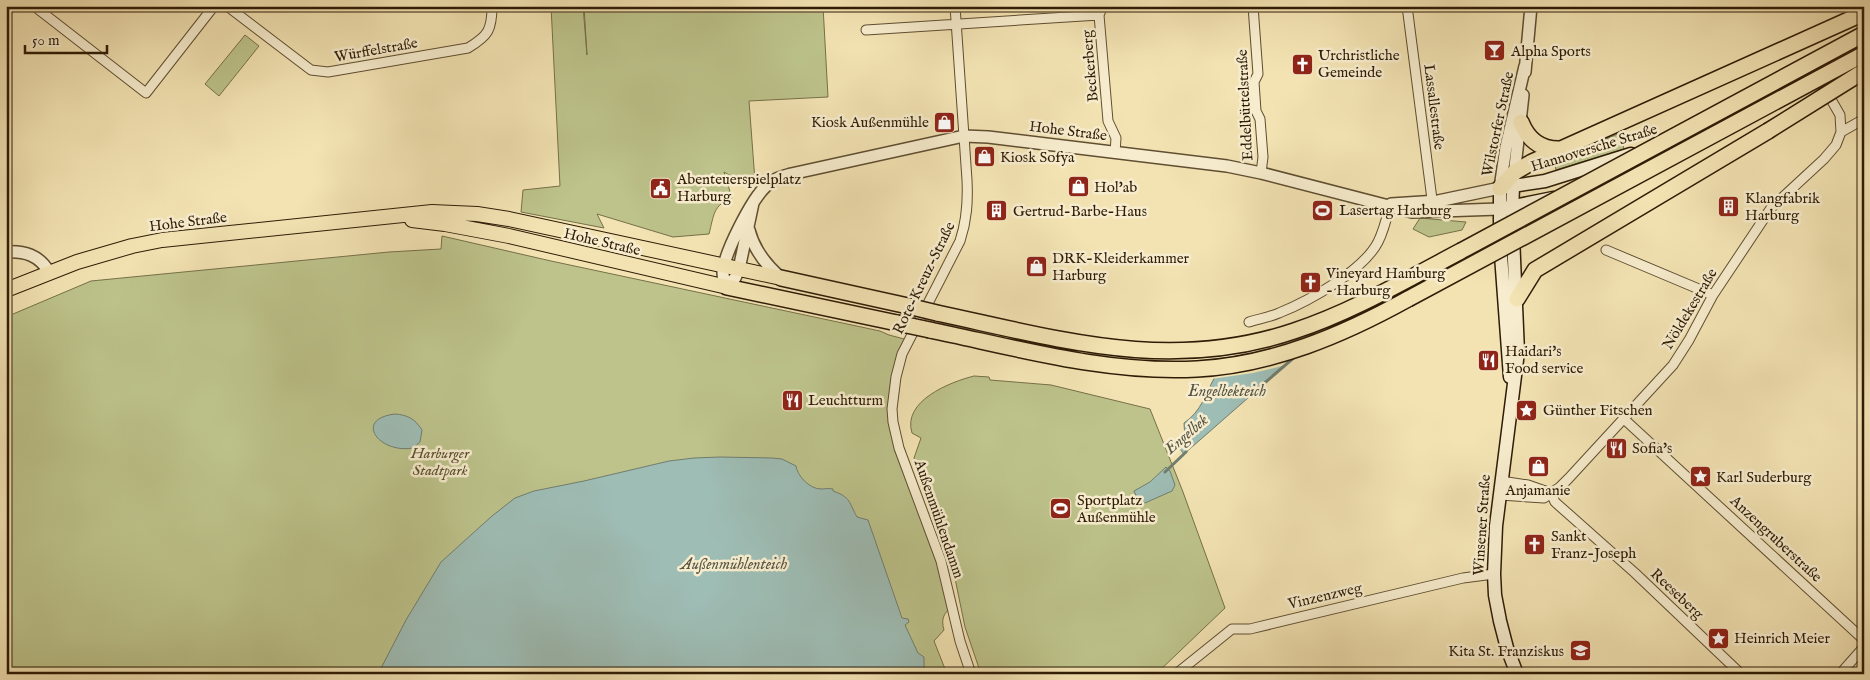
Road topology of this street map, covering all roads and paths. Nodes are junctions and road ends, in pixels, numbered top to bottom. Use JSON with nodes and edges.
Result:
{"nodes":[{"id":1,"x":9,"y":6,"type":"edge"},
{"id":2,"x":34,"y":6,"type":"edge"},
{"id":3,"x":214,"y":6,"type":"edge"},
{"id":4,"x":227,"y":6,"type":"edge"},
{"id":5,"x":492,"y":6,"type":"edge"},
{"id":6,"x":955,"y":6,"type":"edge"},
{"id":7,"x":1253,"y":6,"type":"edge"},
{"id":8,"x":1407,"y":6,"type":"edge"},
{"id":9,"x":1532,"y":6,"type":"edge"},
{"id":10,"x":6,"y":9,"type":"edge"},
{"id":11,"x":1101,"y":11,"type":"edge"},
{"id":12,"x":1864,"y":14,"type":"edge"},
{"id":13,"x":956,"y":24,"type":"junction"},
{"id":14,"x":1864,"y":25,"type":"edge"},
{"id":15,"x":866,"y":30,"type":"dead end"},
{"id":16,"x":1864,"y":34,"type":"edge"},
{"id":17,"x":1864,"y":39,"type":"edge"},
{"id":18,"x":1864,"y":54,"type":"edge"},
{"id":19,"x":1525,"y":66,"type":"junction"},
{"id":20,"x":1814,"y":70,"type":"junction"},
{"id":21,"x":1864,"y":71,"type":"edge"},
{"id":22,"x":1864,"y":120,"type":"edge"},
{"id":23,"x":1521,"y":122,"type":"junction"},
{"id":24,"x":1841,"y":132,"type":"junction"},
{"id":25,"x":1696,"y":134,"type":"junction"},
{"id":26,"x":964,"y":136,"type":"junction"},
{"id":27,"x":1562,"y":149,"type":"junction"},
{"id":28,"x":1115,"y":153,"type":"junction"},
{"id":29,"x":1261,"y":173,"type":"junction"},
{"id":30,"x":1509,"y":182,"type":"junction"},
{"id":31,"x":752,"y":203,"type":"junction"},
{"id":32,"x":1390,"y":204,"type":"junction"},
{"id":33,"x":1433,"y":206,"type":"junction"},
{"id":34,"x":1506,"y":208,"type":"junction"},
{"id":35,"x":381,"y":219,"type":"junction"},
{"id":36,"x":748,"y":226,"type":"junction"},
{"id":37,"x":1606,"y":250,"type":"dead end"},
{"id":38,"x":6,"y":252,"type":"edge"},
{"id":39,"x":724,"y":266,"type":"junction"},
{"id":40,"x":740,"y":269,"type":"junction"},
{"id":41,"x":49,"y":272,"type":"junction"},
{"id":42,"x":781,"y":278,"type":"junction"},
{"id":43,"x":727,"y":287,"type":"junction"},
{"id":44,"x":6,"y":290,"type":"edge"},
{"id":45,"x":1713,"y":295,"type":"junction"},
{"id":46,"x":1517,"y":299,"type":"junction"},
{"id":47,"x":1249,"y":322,"type":"dead end"},
{"id":48,"x":897,"y":371,"type":"joint"},
{"id":49,"x":1510,"y":406,"type":"junction"},
{"id":50,"x":1624,"y":418,"type":"junction"},
{"id":51,"x":1501,"y":481,"type":"junction"},
{"id":52,"x":1551,"y":493,"type":"junction"},
{"id":53,"x":1500,"y":495,"type":"junction"},
{"id":54,"x":1494,"y":574,"type":"junction"},
{"id":55,"x":1864,"y":640,"type":"edge"},
{"id":56,"x":1864,"y":646,"type":"edge"},
{"id":57,"x":971,"y":674,"type":"edge"},
{"id":58,"x":1176,"y":674,"type":"edge"},
{"id":59,"x":1517,"y":674,"type":"edge"},
{"id":60,"x":1742,"y":674,"type":"edge"},
{"id":61,"x":1840,"y":674,"type":"edge"}],
"edges":[{"from":1,"to":10,"type":"main road"},
{"from":2,"to":3,"type":"street"},
{"from":4,"to":5,"type":"street","name":"Würffelstraße"},
{"from":6,"to":13,"type":"street","name":"Rote-Kreuz-Straße"},
{"from":7,"to":29,"type":"street","name":"Eddelbüttelstraße"},
{"from":8,"to":33,"type":"street","name":"Lassallestraße"},
{"from":9,"to":19,"type":"street","name":"Wilstorfer Straße"},
{"from":11,"to":13,"type":"street"},
{"from":11,"to":28,"type":"street","name":"Beckerberg"},
{"from":12,"to":27,"type":"highway"},
{"from":13,"to":15,"type":"street"},
{"from":13,"to":26,"type":"street","name":"Rote-Kreuz-Straße"},
{"from":14,"to":20,"type":"main road","name":"Hannoversche Straße"},
{"from":16,"to":42,"type":"highway","bridge":true},
{"from":17,"to":20,"type":"main road","name":"Hannoversche Straße"},
{"from":18,"to":43,"type":"highway","bridge":true},
{"from":19,"to":23,"type":"street","name":"Wilstorfer Straße"},
{"from":19,"to":30,"type":"street","name":"Wilstorfer Straße"},
{"from":20,"to":24,"type":"street"},
{"from":20,"to":25,"type":"main road","name":"Hannoversche Straße"},
{"from":21,"to":46,"type":"highway","bridge":true},
{"from":22,"to":24,"type":"street"},
{"from":23,"to":27,"type":"highway"},
{"from":23,"to":30,"type":"street","name":"Wilstorfer Straße"},
{"from":24,"to":45,"type":"street","name":"Nöldekestraße"},
{"from":25,"to":30,"type":"main road","name":"Hannoversche Straße"},
{"from":25,"to":34,"type":"main road","name":"Hannoversche Straße"},
{"from":26,"to":28,"type":"street","name":"Hohe Straße"},
{"from":26,"to":31,"type":"street","name":"Hohe Straße"},
{"from":26,"to":48,"type":"street","name":"Rote-Kreuz-Straße"},
{"from":27,"to":30,"type":"highway"},
{"from":28,"to":29,"type":"street","name":"Hohe Straße"},
{"from":29,"to":32,"type":"street","name":"Hohe Straße"},
{"from":30,"to":33,"type":"street","name":"Hohe Straße"},
{"from":30,"to":34,"type":"main road","name":"Winsener Straße"},
{"from":31,"to":36,"type":"street"},
{"from":31,"to":39,"type":"street","name":"Hohe Straße"},
{"from":32,"to":33,"type":"street","name":"Hohe Straße"},
{"from":32,"to":47,"type":"street"},
{"from":33,"to":34,"type":"street","name":"Hohe Straße"},
{"from":34,"to":46,"type":"main road","name":"Winsener Straße"},
{"from":34,"to":49,"type":"main road","name":"Winsener Straße"},
{"from":35,"to":39,"type":"main road","name":"Hohe Straße"},
{"from":35,"to":41,"type":"main road","name":"Hohe Straße"},
{"from":35,"to":43,"type":"main road","name":"Hohe Straße"},
{"from":36,"to":40,"type":"street"},
{"from":36,"to":42,"type":"street"},
{"from":37,"to":45,"type":"street"},
{"from":38,"to":41,"type":"street"},
{"from":39,"to":40,"type":"main road","name":"Hohe Straße"},
{"from":39,"to":43,"type":"street","name":"Hohe Straße"},
{"from":40,"to":42,"type":"main road","name":"Hohe Straße"},
{"from":40,"to":43,"type":"street"},
{"from":41,"to":44,"type":"main road","name":"Hohe Straße"},
{"from":45,"to":50,"type":"street","name":"Nöldekestraße"},
{"from":46,"to":49,"type":"main road","name":"Winsener Straße"},
{"from":48,"to":57,"type":"street","name":"Außenmühlendamm"},
{"from":49,"to":51,"type":"main road","name":"Winsener Straße"},
{"from":50,"to":52,"type":"street","name":"Nöldekestraße"},
{"from":50,"to":55,"type":"street","name":"Anzengruberstraße"},
{"from":51,"to":52,"type":"street"},
{"from":51,"to":53,"type":"main road","name":"Winsener Straße"},
{"from":52,"to":53,"type":"street","name":"Nöldekestraße"},
{"from":52,"to":60,"type":"street","name":"Reeseberg"},
{"from":53,"to":54,"type":"main road","name":"Winsener Straße"},
{"from":54,"to":58,"type":"street","name":"Vinzenzweg"},
{"from":54,"to":59,"type":"main road","name":"Winsener Straße"},
{"from":56,"to":61,"type":"street"}]}
